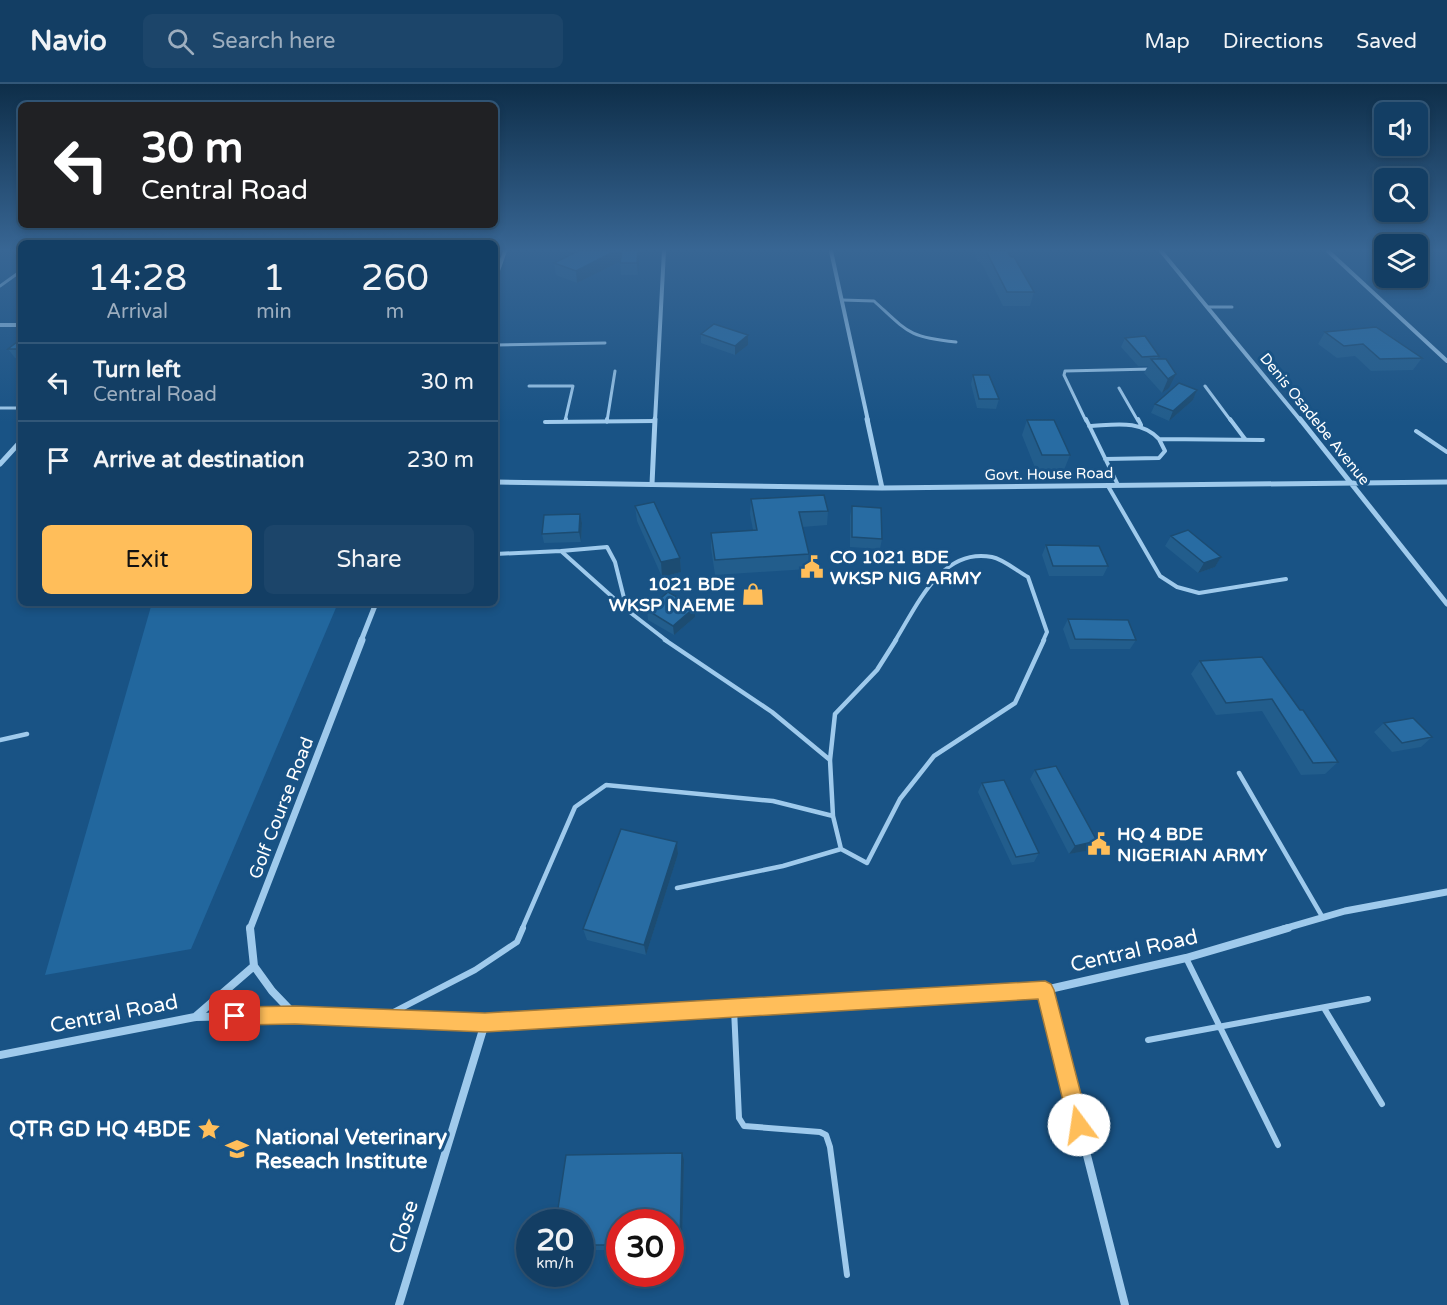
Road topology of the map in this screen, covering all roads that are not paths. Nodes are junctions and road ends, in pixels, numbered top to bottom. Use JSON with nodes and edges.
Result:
{"nodes":[{"id":1,"x":661,"y":308,"type":"edge"},
{"id":2,"x":844,"y":308,"type":"edge"},
{"id":3,"x":882,"y":308,"type":"edge"},
{"id":4,"x":1208,"y":308,"type":"edge"},
{"id":5,"x":1390,"y":308,"type":"edge"},
{"id":6,"x":0,"y":325,"type":"edge"},
{"id":7,"x":18,"y":325,"type":"edge"},
{"id":8,"x":956,"y":342,"type":"dead end"},
{"id":9,"x":605,"y":343,"type":"dead end"},
{"id":10,"x":498,"y":345,"type":"edge"},
{"id":11,"x":1447,"y":361,"type":"edge"},
{"id":12,"x":1163,"y":369,"type":"edge"},
{"id":13,"x":615,"y":372,"type":"dead end"},
{"id":14,"x":529,"y":386,"type":"dead end"},
{"id":15,"x":1205,"y":386,"type":"dead end"},
{"id":16,"x":1119,"y":388,"type":"dead end"},
{"id":17,"x":0,"y":408,"type":"edge"},
{"id":18,"x":18,"y":408,"type":"edge"},
{"id":19,"x":655,"y":421,"type":"junction"},
{"id":20,"x":545,"y":422,"type":"dead end"},
{"id":21,"x":565,"y":422,"type":"junction"},
{"id":22,"x":607,"y":422,"type":"junction"},
{"id":23,"x":1141,"y":425,"type":"junction"},
{"id":24,"x":1089,"y":426,"type":"junction"},
{"id":25,"x":1416,"y":431,"type":"dead end"},
{"id":26,"x":1159,"y":439,"type":"junction"},
{"id":27,"x":1245,"y":440,"type":"junction"},
{"id":28,"x":1263,"y":440,"type":"dead end"},
{"id":29,"x":18,"y":444,"type":"edge"},
{"id":30,"x":1447,"y":452,"type":"edge"},
{"id":31,"x":1105,"y":459,"type":"junction"},
{"id":32,"x":0,"y":464,"type":"edge"},
{"id":33,"x":498,"y":482,"type":"edge"},
{"id":34,"x":1352,"y":482,"type":"junction"},
{"id":35,"x":1447,"y":482,"type":"edge"},
{"id":36,"x":652,"y":484,"type":"junction"},
{"id":37,"x":1118,"y":485,"type":"junction"},
{"id":38,"x":1108,"y":486,"type":"junction"},
{"id":39,"x":882,"y":488,"type":"junction"},
{"id":40,"x":561,"y":551,"type":"junction"},
{"id":41,"x":498,"y":554,"type":"edge"},
{"id":42,"x":1286,"y":579,"type":"dead end"},
{"id":43,"x":1447,"y":604,"type":"edge"},
{"id":44,"x":375,"y":606,"type":"edge"},
{"id":45,"x":627,"y":610,"type":"junction"},
{"id":46,"x":27,"y":734,"type":"dead end"},
{"id":47,"x":0,"y":740,"type":"edge"},
{"id":48,"x":830,"y":760,"type":"junction"},
{"id":49,"x":1239,"y":773,"type":"dead end"},
{"id":50,"x":833,"y":816,"type":"junction"},
{"id":51,"x":841,"y":849,"type":"junction"},
{"id":52,"x":677,"y":888,"type":"dead end"},
{"id":53,"x":1447,"y":892,"type":"edge"},
{"id":54,"x":1323,"y":918,"type":"junction"},
{"id":55,"x":1186,"y":958,"type":"junction"},
{"id":56,"x":255,"y":966,"type":"junction"},
{"id":57,"x":1045,"y":990,"type":"junction"},
{"id":58,"x":1368,"y":999,"type":"dead end"},
{"id":59,"x":1324,"y":1008,"type":"junction"},
{"id":60,"x":734,"y":1009,"type":"junction"},
{"id":61,"x":295,"y":1015,"type":"junction"},
{"id":62,"x":195,"y":1017,"type":"junction"},
{"id":63,"x":381,"y":1018,"type":"junction"},
{"id":64,"x":485,"y":1023,"type":"junction"},
{"id":65,"x":1220,"y":1028,"type":"junction"},
{"id":66,"x":1148,"y":1040,"type":"dead end"},
{"id":67,"x":0,"y":1055,"type":"edge"},
{"id":68,"x":1382,"y":1104,"type":"dead end"},
{"id":69,"x":1278,"y":1145,"type":"dead end"},
{"id":70,"x":847,"y":1275,"type":"dead end"},
{"id":71,"x":399,"y":1305,"type":"edge"},
{"id":72,"x":1125,"y":1305,"type":"edge"}],
"edges":[{"from":1,"to":19,"type":"street"},
{"from":2,"to":39,"type":"street"},
{"from":3,"to":8,"type":"lane"},
{"from":4,"to":34,"type":"street","name":"Denis Osadebe Avenue"},
{"from":5,"to":11,"type":"street"},
{"from":6,"to":7,"type":"street"},
{"from":9,"to":10,"type":"lane"},
{"from":12,"to":24,"type":"lane"},
{"from":13,"to":22,"type":"lane"},
{"from":14,"to":21,"type":"lane"},
{"from":15,"to":27,"type":"lane"},
{"from":16,"to":23,"type":"lane"},
{"from":17,"to":18,"type":"lane"},
{"from":19,"to":22,"type":"lane"},
{"from":19,"to":36,"type":"street"},
{"from":20,"to":21,"type":"lane"},
{"from":21,"to":22,"type":"lane"},
{"from":23,"to":24,"type":"lane"},
{"from":23,"to":26,"type":"lane"},
{"from":24,"to":31,"type":"lane"},
{"from":25,"to":30,"type":"lane"},
{"from":26,"to":27,"type":"lane"},
{"from":26,"to":31,"type":"lane"},
{"from":27,"to":28,"type":"lane"},
{"from":29,"to":32,"type":"street"},
{"from":31,"to":37,"type":"lane"},
{"from":33,"to":36,"type":"street","name":"Govt. House Road"},
{"from":34,"to":35,"type":"street","name":"Govt. House Road"},
{"from":34,"to":37,"type":"street","name":"Govt. House Road"},
{"from":34,"to":43,"type":"street","name":"Denis Osadebe Avenue"},
{"from":36,"to":39,"type":"street","name":"Govt. House Road"},
{"from":37,"to":38,"type":"street","name":"Govt. House Road"},
{"from":38,"to":39,"type":"street","name":"Govt. House Road"},
{"from":38,"to":42,"type":"lane"},
{"from":40,"to":41,"type":"lane"},
{"from":40,"to":45,"type":"lane"},
{"from":40,"to":45,"type":"lane"},
{"from":44,"to":56,"type":"street","name":"Golf Course Road"},
{"from":45,"to":48,"type":"lane"},
{"from":46,"to":47,"type":"lane"},
{"from":48,"to":50,"type":"lane"},
{"from":48,"to":51,"type":"lane"},
{"from":49,"to":54,"type":"lane"},
{"from":50,"to":51,"type":"lane"},
{"from":50,"to":63,"type":"lane"},
{"from":51,"to":52,"type":"lane"},
{"from":53,"to":54,"type":"street","name":"Central Road"},
{"from":54,"to":55,"type":"street","name":"Central Road"},
{"from":55,"to":57,"type":"street","name":"Central Road"},
{"from":55,"to":65,"type":"lane"},
{"from":56,"to":61,"type":"street","name":"Golf Course Road"},
{"from":56,"to":62,"type":"street"},
{"from":57,"to":60,"type":"street","name":"Central Road"},
{"from":57,"to":72,"type":"street"},
{"from":58,"to":59,"type":"lane"},
{"from":59,"to":65,"type":"lane"},
{"from":59,"to":68,"type":"lane"},
{"from":60,"to":64,"type":"street","name":"Central Road"},
{"from":60,"to":70,"type":"lane"},
{"from":61,"to":62,"type":"street","name":"Central Road"},
{"from":61,"to":63,"type":"street","name":"Central Road"},
{"from":62,"to":67,"type":"street","name":"Central Road"},
{"from":63,"to":64,"type":"street","name":"Central Road"},
{"from":64,"to":71,"type":"street","name":"Close"},
{"from":65,"to":66,"type":"lane"},
{"from":65,"to":69,"type":"lane"}]}
